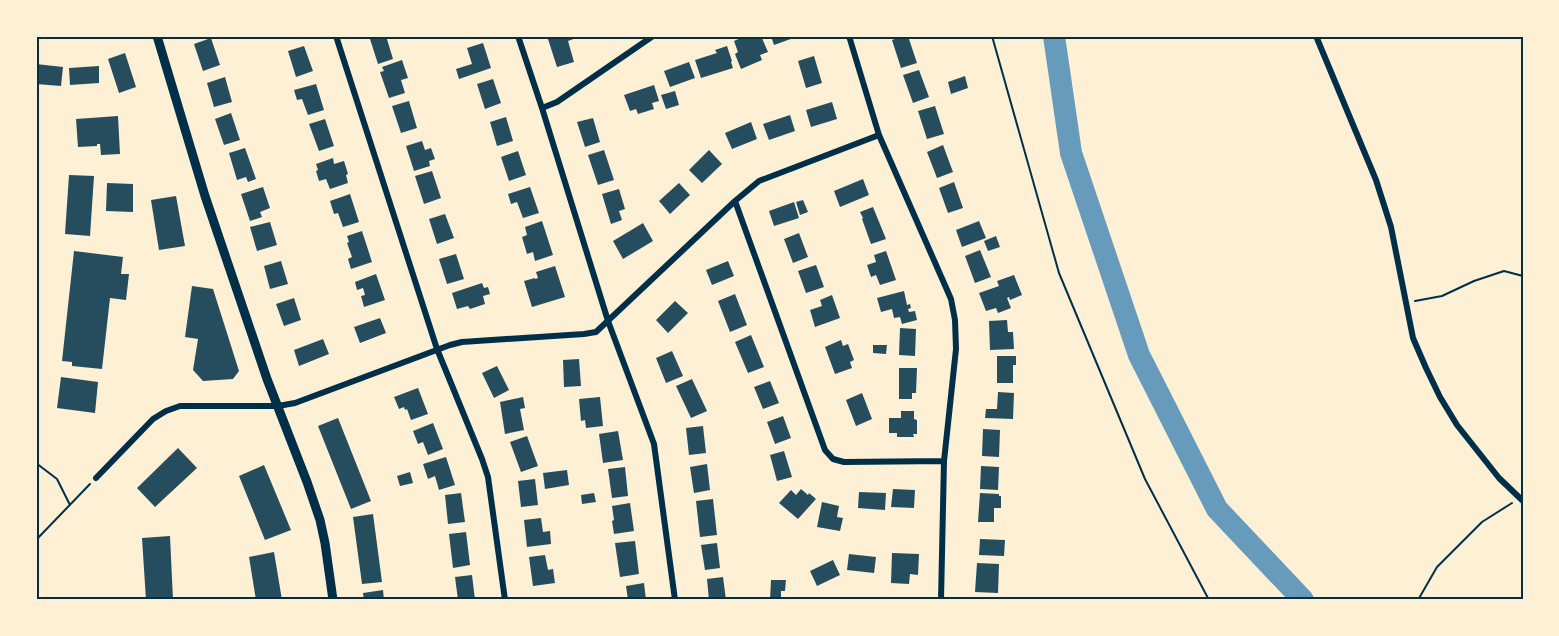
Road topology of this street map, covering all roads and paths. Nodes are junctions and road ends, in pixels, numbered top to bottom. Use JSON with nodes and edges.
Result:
{"nodes":[{"id":1,"x":157,"y":36,"type":"edge"},
{"id":2,"x":336,"y":36,"type":"edge"},
{"id":3,"x":518,"y":36,"type":"edge"},
{"id":4,"x":652,"y":36,"type":"edge"},
{"id":5,"x":849,"y":36,"type":"edge"},
{"id":6,"x":992,"y":36,"type":"edge"},
{"id":7,"x":1316,"y":36,"type":"edge"},
{"id":8,"x":542,"y":108,"type":"junction"},
{"id":9,"x":879,"y":135,"type":"junction"},
{"id":10,"x":735,"y":201,"type":"junction"},
{"id":11,"x":1523,"y":276,"type":"edge"},
{"id":12,"x":1407,"y":303,"type":"junction"},
{"id":13,"x":608,"y":321,"type":"junction"},
{"id":14,"x":437,"y":349,"type":"junction"},
{"id":15,"x":278,"y":406,"type":"junction"},
{"id":16,"x":944,"y":461,"type":"junction"},
{"id":17,"x":36,"y":462,"type":"edge"},
{"id":18,"x":96,"y":478,"type":"joint"},
{"id":19,"x":1521,"y":499,"type":"edge"},
{"id":20,"x":70,"y":505,"type":"junction"},
{"id":21,"x":36,"y":540,"type":"edge"},
{"id":22,"x":333,"y":600,"type":"edge"},
{"id":23,"x":505,"y":600,"type":"edge"},
{"id":24,"x":675,"y":600,"type":"edge"},
{"id":25,"x":940,"y":600,"type":"edge"},
{"id":26,"x":1209,"y":600,"type":"edge"},
{"id":27,"x":1418,"y":600,"type":"edge"}],
"edges":[{"from":1,"to":15,"type":"street"},
{"from":2,"to":14,"type":"street"},
{"from":3,"to":8,"type":"street"},
{"from":4,"to":8,"type":"street"},
{"from":5,"to":9,"type":"street"},
{"from":6,"to":26,"type":"path"},
{"from":7,"to":12,"type":"street"},
{"from":8,"to":13,"type":"street"},
{"from":9,"to":10,"type":"street"},
{"from":9,"to":16,"type":"street"},
{"from":10,"to":13,"type":"street"},
{"from":10,"to":16,"type":"street"},
{"from":11,"to":12,"type":"path"},
{"from":12,"to":19,"type":"street"},
{"from":13,"to":14,"type":"street"},
{"from":13,"to":24,"type":"street"},
{"from":14,"to":15,"type":"street"},
{"from":14,"to":23,"type":"street"},
{"from":15,"to":18,"type":"street"},
{"from":15,"to":22,"type":"street"},
{"from":16,"to":25,"type":"street"},
{"from":17,"to":20,"type":"path"},
{"from":18,"to":20,"type":"path"},
{"from":19,"to":27,"type":"path"},
{"from":20,"to":21,"type":"path"}]}
